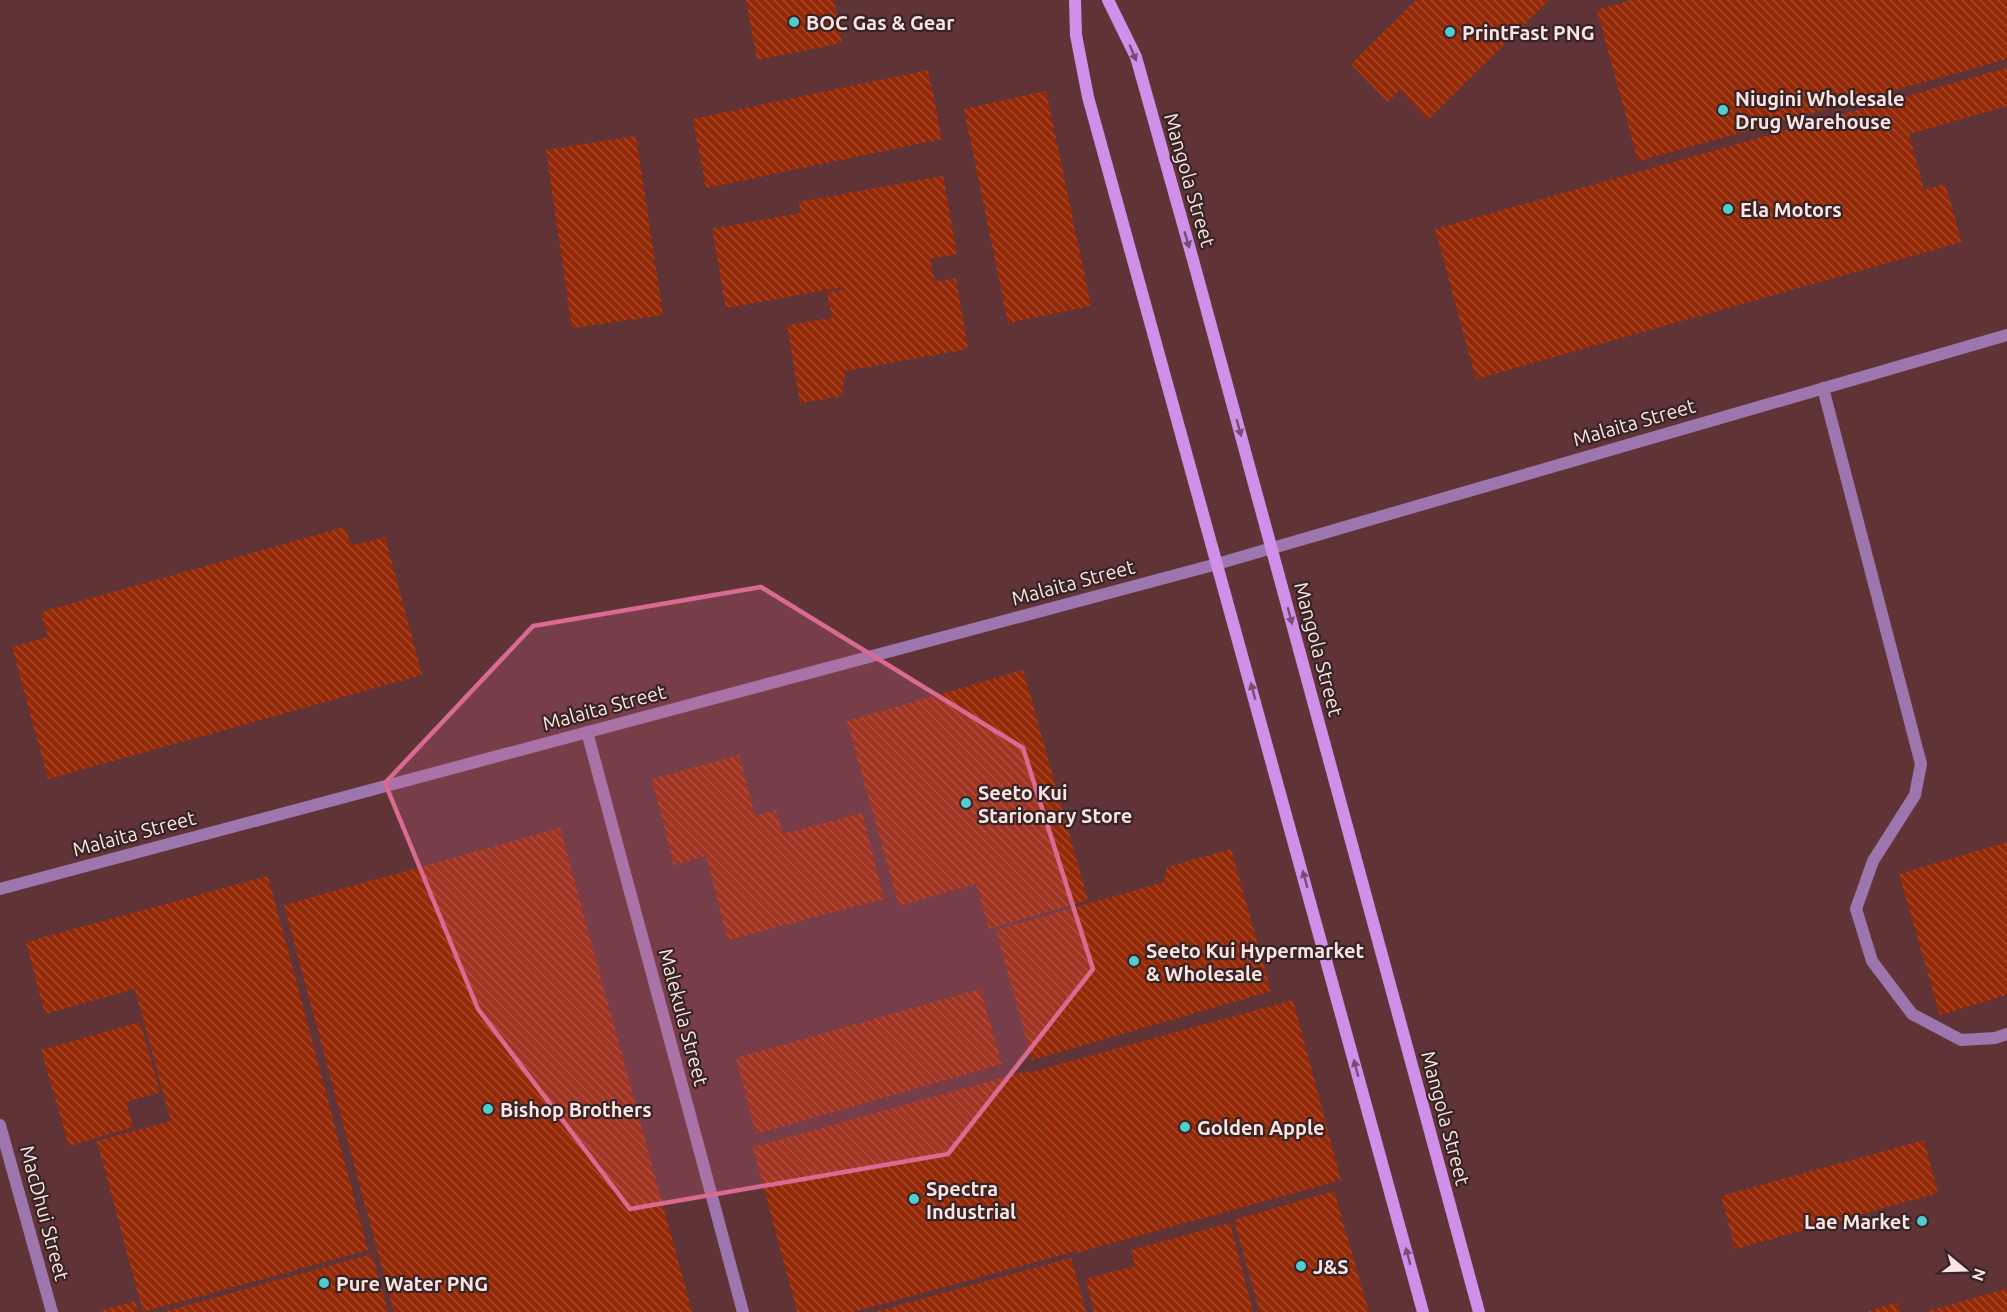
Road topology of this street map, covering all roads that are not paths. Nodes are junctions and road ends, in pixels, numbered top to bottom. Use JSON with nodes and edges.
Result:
{"nodes":[{"id":1,"x":1076,"y":0,"type":"edge"},
{"id":2,"x":1108,"y":0,"type":"edge"},
{"id":3,"x":2007,"y":335,"type":"edge"},
{"id":4,"x":1823,"y":388,"type":"junction"},
{"id":5,"x":1271,"y":547,"type":"junction"},
{"id":6,"x":1217,"y":564,"type":"junction"},
{"id":7,"x":587,"y":732,"type":"junction"},
{"id":8,"x":0,"y":889,"type":"edge"},
{"id":9,"x":2007,"y":1034,"type":"edge"},
{"id":10,"x":0,"y":1125,"type":"edge"},
{"id":11,"x":52,"y":1312,"type":"edge"},
{"id":12,"x":743,"y":1312,"type":"edge"},
{"id":13,"x":1423,"y":1312,"type":"edge"},
{"id":14,"x":1479,"y":1312,"type":"edge"}],
"edges":[{"from":1,"to":6,"type":"main road"},
{"from":2,"to":5,"type":"main road","name":"Mangola Street","one_way":true},
{"from":3,"to":4,"type":"street","name":"Malaita Street"},
{"from":4,"to":5,"type":"street","name":"Malaita Street"},
{"from":4,"to":9,"type":"street"},
{"from":5,"to":6,"type":"street","name":"Malaita Street"},
{"from":5,"to":14,"type":"main road","name":"Mangola Street","one_way":true},
{"from":6,"to":7,"type":"street","name":"Malaita Street"},
{"from":13,"to":6,"type":"main road","one_way":true},
{"from":7,"to":8,"type":"street","name":"Malaita Street"},
{"from":7,"to":12,"type":"street","name":"Malekula Street"},
{"from":10,"to":11,"type":"street","name":"MacDhui Street"}]}
